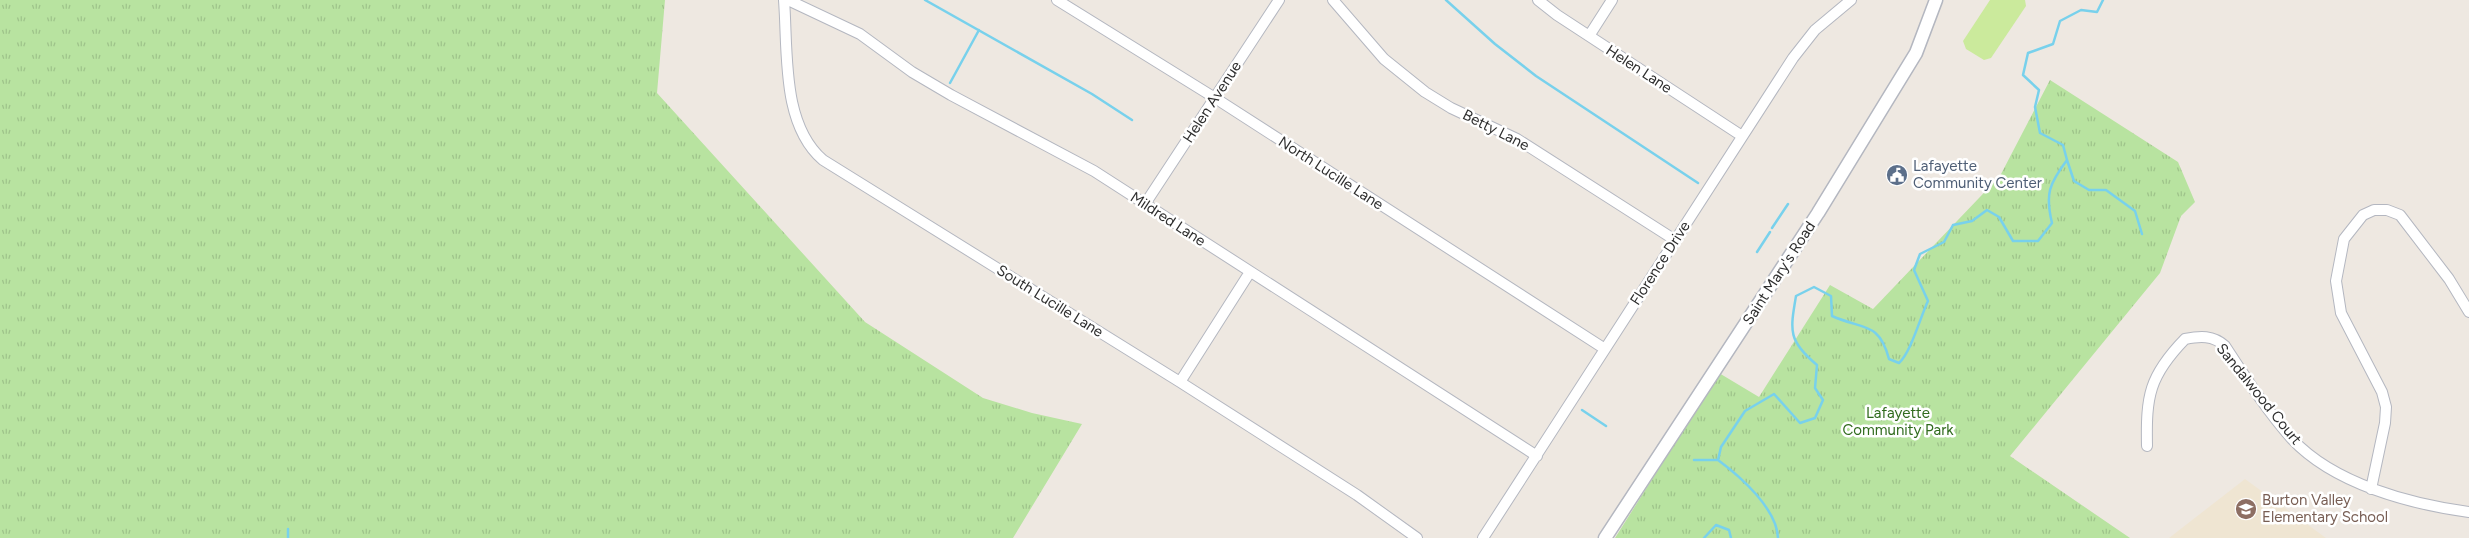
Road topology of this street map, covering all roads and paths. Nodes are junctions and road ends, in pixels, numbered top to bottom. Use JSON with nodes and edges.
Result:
{"nodes":[{"id":1,"x":786,"y":0,"type":"edge"},
{"id":2,"x":1057,"y":0,"type":"edge"},
{"id":3,"x":1279,"y":0,"type":"edge"},
{"id":4,"x":1333,"y":0,"type":"edge"},
{"id":5,"x":1538,"y":0,"type":"edge"},
{"id":6,"x":1612,"y":0,"type":"edge"},
{"id":7,"x":1851,"y":0,"type":"edge"},
{"id":8,"x":1936,"y":0,"type":"edge"},
{"id":9,"x":1590,"y":36,"type":"junction"},
{"id":10,"x":1214,"y":98,"type":"junction"},
{"id":11,"x":1742,"y":136,"type":"junction"},
{"id":12,"x":1145,"y":204,"type":"junction"},
{"id":13,"x":1675,"y":240,"type":"junction"},
{"id":14,"x":1250,"y":272,"type":"junction"},
{"id":15,"x":2469,"y":312,"type":"edge"},
{"id":16,"x":1605,"y":349,"type":"junction"},
{"id":17,"x":1180,"y":382,"type":"junction"},
{"id":18,"x":2147,"y":446,"type":"dead end"},
{"id":19,"x":1538,"y":456,"type":"junction"},
{"id":20,"x":2371,"y":489,"type":"junction"},
{"id":21,"x":2469,"y":512,"type":"edge"},
{"id":22,"x":1417,"y":538,"type":"edge"},
{"id":23,"x":1483,"y":538,"type":"edge"},
{"id":24,"x":1605,"y":538,"type":"edge"}],
"edges":[{"from":1,"to":12,"type":"street","name":"Mildred Lane"},
{"from":1,"to":17,"type":"street","name":"South Lucille Lane"},
{"from":2,"to":10,"type":"street","name":"North Lucille Lane"},
{"from":3,"to":10,"type":"street","name":"Helen Avenue"},
{"from":4,"to":13,"type":"street","name":"Betty Lane"},
{"from":5,"to":9,"type":"street","name":"Helen Lane"},
{"from":6,"to":9,"type":"street"},
{"from":7,"to":11,"type":"street","name":"Florence Drive"},
{"from":8,"to":24,"type":"street","name":"Saint Mary's Road"},
{"from":9,"to":11,"type":"street","name":"Helen Lane"},
{"from":10,"to":12,"type":"street","name":"Helen Avenue"},
{"from":10,"to":16,"type":"street","name":"North Lucille Lane"},
{"from":11,"to":13,"type":"street","name":"Florence Drive"},
{"from":12,"to":14,"type":"street","name":"Mildred Lane"},
{"from":13,"to":16,"type":"street","name":"Florence Drive"},
{"from":14,"to":17,"type":"street"},
{"from":14,"to":19,"type":"street","name":"Mildred Lane"},
{"from":15,"to":20,"type":"street"},
{"from":16,"to":19,"type":"street","name":"Florence Drive"},
{"from":17,"to":22,"type":"street","name":"South Lucille Lane"},
{"from":18,"to":20,"type":"street","name":"Sandalwood Court"},
{"from":19,"to":23,"type":"street","name":"Florence Drive"},
{"from":20,"to":21,"type":"street","name":"Sandalwood Court"}]}
